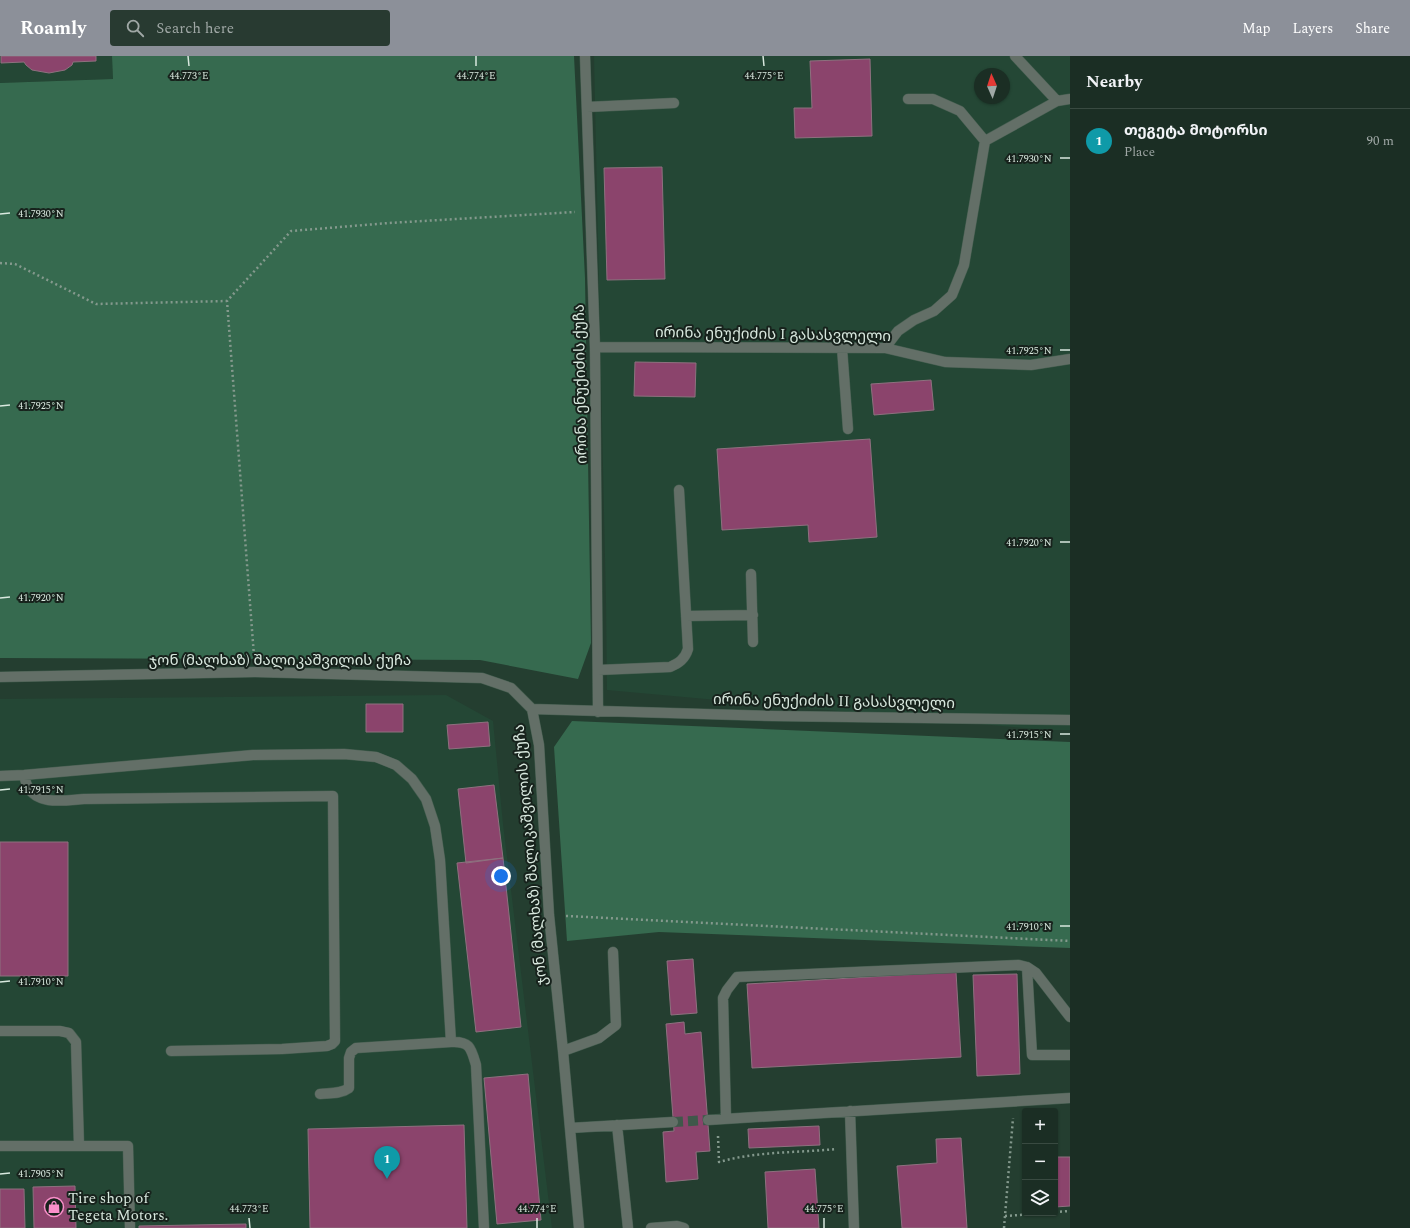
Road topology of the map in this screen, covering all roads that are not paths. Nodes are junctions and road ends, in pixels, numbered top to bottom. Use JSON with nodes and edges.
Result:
{"nodes":[{"id":1,"x":585,"y":56,"type":"edge"},
{"id":2,"x":1015,"y":56,"type":"edge"},
{"id":3,"x":1070,"y":99,"type":"edge"},
{"id":4,"x":908,"y":100,"type":"dead end"},
{"id":5,"x":1057,"y":101,"type":"junction"},
{"id":6,"x":674,"y":103,"type":"dead end"},
{"id":7,"x":587,"y":107,"type":"junction"},
{"id":8,"x":985,"y":141,"type":"junction"},
{"id":9,"x":595,"y":347,"type":"junction"},
{"id":10,"x":842,"y":348,"type":"junction"},
{"id":11,"x":885,"y":348,"type":"junction"},
{"id":12,"x":1070,"y":359,"type":"edge"},
{"id":13,"x":848,"y":429,"type":"dead end"},
{"id":14,"x":679,"y":490,"type":"dead end"},
{"id":15,"x":751,"y":574,"type":"dead end"},
{"id":16,"x":753,"y":614,"type":"junction"},
{"id":17,"x":686,"y":616,"type":"junction"},
{"id":18,"x":753,"y":642,"type":"dead end"},
{"id":19,"x":598,"y":670,"type":"junction"},
{"id":20,"x":0,"y":677,"type":"edge"},
{"id":21,"x":532,"y":709,"type":"junction"},
{"id":22,"x":598,"y":712,"type":"junction"},
{"id":23,"x":1070,"y":720,"type":"edge"},
{"id":24,"x":24,"y":775,"type":"junction"},
{"id":25,"x":0,"y":776,"type":"edge"},
{"id":26,"x":613,"y":952,"type":"dead end"},
{"id":27,"x":1027,"y":967,"type":"junction"},
{"id":28,"x":1070,"y":1017,"type":"edge"},
{"id":29,"x":0,"y":1031,"type":"edge"},
{"id":30,"x":451,"y":1042,"type":"junction"},
{"id":31,"x":171,"y":1051,"type":"dead end"},
{"id":32,"x":563,"y":1051,"type":"junction"},
{"id":33,"x":1070,"y":1055,"type":"edge"},
{"id":34,"x":320,"y":1094,"type":"dead end"},
{"id":35,"x":1070,"y":1098,"type":"edge"},
{"id":36,"x":850,"y":1111,"type":"junction"},
{"id":37,"x":673,"y":1122,"type":"tunnel mouth"},
{"id":38,"x":616,"y":1125,"type":"junction"},
{"id":39,"x":570,"y":1128,"type":"junction"},
{"id":40,"x":0,"y":1146,"type":"edge"},
{"id":41,"x":79,"y":1146,"type":"junction"},
{"id":42,"x":130,"y":1228,"type":"edge"},
{"id":43,"x":484,"y":1228,"type":"edge"},
{"id":44,"x":579,"y":1228,"type":"edge"},
{"id":45,"x":628,"y":1228,"type":"edge"},
{"id":46,"x":650,"y":1228,"type":"edge"},
{"id":47,"x":684,"y":1228,"type":"edge"},
{"id":48,"x":854,"y":1228,"type":"edge"}],
"edges":[{"from":1,"to":7,"type":"street","name":"ირინა ენუქიძის ქუჩა"},
{"from":2,"to":5,"type":"street"},
{"from":3,"to":5,"type":"street"},
{"from":4,"to":8,"type":"street"},
{"from":5,"to":8,"type":"street"},
{"from":6,"to":7,"type":"street"},
{"from":7,"to":9,"type":"street","name":"ირინა ენუქიძის ქუჩა"},
{"from":8,"to":11,"type":"street"},
{"from":9,"to":10,"type":"street","name":"ირინა ენუქიძის I გასასვლელი"},
{"from":9,"to":19,"type":"street","name":"ირინა ენუქიძის ქუჩა"},
{"from":10,"to":11,"type":"street","name":"ირინა ენუქიძის I გასასვლელი"},
{"from":10,"to":13,"type":"street"},
{"from":11,"to":12,"type":"street","name":"ირინა ენუქიძის I გასასვლელი"},
{"from":14,"to":17,"type":"street"},
{"from":15,"to":16,"type":"street"},
{"from":16,"to":17,"type":"street"},
{"from":16,"to":18,"type":"street"},
{"from":17,"to":19,"type":"street"},
{"from":19,"to":22,"type":"street","name":"ირინა ენუქიძის ქუჩა"},
{"from":20,"to":21,"type":"street","name":"ჯონ (მალხაზ) შალიკაშვილის ქუჩა"},
{"from":21,"to":22,"type":"street","name":"ირინა ენუქიძის II გასასვლელი"},
{"from":21,"to":32,"type":"street","name":"ჯონ (მალხაზ) შალიკაშვილის ქუჩა"},
{"from":22,"to":23,"type":"street","name":"ირინა ენუქიძის II გასასვლელი"},
{"from":24,"to":25,"type":"street"},
{"from":24,"to":30,"type":"street"},
{"from":24,"to":31,"type":"street"},
{"from":26,"to":32,"type":"street"},
{"from":27,"to":28,"type":"street"},
{"from":27,"to":33,"type":"street"},
{"from":27,"to":36,"type":"street"},
{"from":29,"to":41,"type":"street"},
{"from":30,"to":34,"type":"street"},
{"from":30,"to":43,"type":"street"},
{"from":32,"to":39,"type":"street","name":"ჯონ (მალხაზ) შალიკაშვილის ქუჩა"},
{"from":35,"to":36,"type":"street"},
{"from":36,"to":48,"type":"street"},
{"from":37,"to":38,"type":"street"},
{"from":38,"to":39,"type":"street"},
{"from":38,"to":45,"type":"street"},
{"from":39,"to":44,"type":"street","name":"ჯონ (მალხაზ) შალიკაშვილის ქუჩა"},
{"from":40,"to":41,"type":"street"},
{"from":41,"to":42,"type":"street"},
{"from":46,"to":47,"type":"street"}]}
